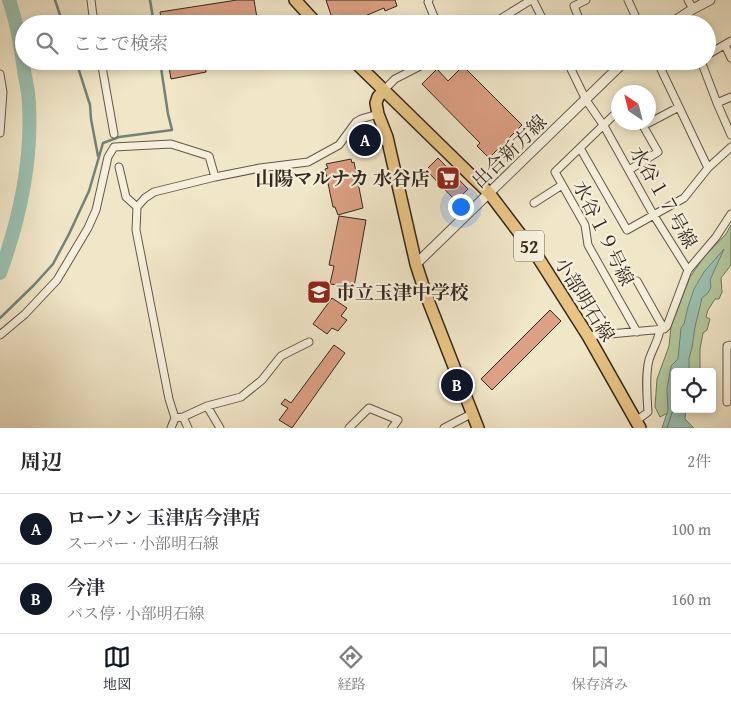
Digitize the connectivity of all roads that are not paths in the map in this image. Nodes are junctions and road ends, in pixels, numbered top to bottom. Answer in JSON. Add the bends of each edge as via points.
{"nodes":[{"id":1,"x":91,"y":0,"type":"edge"},
{"id":2,"x":295,"y":0,"type":"edge"},
{"id":3,"x":429,"y":0,"type":"edge"},
{"id":4,"x":532,"y":0,"type":"edge"},
{"id":5,"x":586,"y":0,"type":"edge"},
{"id":6,"x":628,"y":0,"type":"edge"},
{"id":7,"x":688,"y":0,"type":"edge"},
{"id":8,"x":710,"y":0,"type":"edge"},
{"id":9,"x":693,"y":9,"type":"junction"},
{"id":10,"x":93,"y":15,"type":"edge"},
{"id":11,"x":309,"y":15,"type":"edge"},
{"id":12,"x":433,"y":15,"type":"edge"},
{"id":13,"x":507,"y":15,"type":"edge"},
{"id":14,"x":541,"y":15,"type":"edge"},
{"id":15,"x":577,"y":15,"type":"edge"},
{"id":16,"x":635,"y":15,"type":"edge"},
{"id":17,"x":684,"y":15,"type":"edge"},
{"id":18,"x":728,"y":43,"type":"edge"},
{"id":19,"x":716,"y":50,"type":"edge"},
{"id":20,"x":731,"y":58,"type":"edge"},
{"id":21,"x":102,"y":70,"type":"edge"},
{"id":22,"x":363,"y":70,"type":"edge"},
{"id":23,"x":412,"y":70,"type":"edge"},
{"id":24,"x":571,"y":70,"type":"edge"},
{"id":25,"x":616,"y":70,"type":"edge"},
{"id":26,"x":661,"y":70,"type":"edge"},
{"id":27,"x":704,"y":70,"type":"edge"},
{"id":28,"x":0,"y":74,"type":"edge"},
{"id":29,"x":383,"y":90,"type":"junction"},
{"id":30,"x":731,"y":96,"type":"edge"},
{"id":31,"x":586,"y":100,"type":"junction"},
{"id":32,"x":717,"y":103,"type":"junction"},
{"id":33,"x":679,"y":107,"type":"junction"},
{"id":34,"x":378,"y":114,"type":"junction"},
{"id":35,"x":656,"y":118,"type":"edge"},
{"id":36,"x":611,"y":119,"type":"edge"},
{"id":37,"x":604,"y":126,"type":"junction"},
{"id":38,"x":645,"y":130,"type":"edge"},
{"id":39,"x":0,"y":133,"type":"edge"},
{"id":40,"x":114,"y":134,"type":"dead end"},
{"id":41,"x":731,"y":135,"type":"edge"},
{"id":42,"x":731,"y":147,"type":"edge"},
{"id":43,"x":580,"y":148,"type":"junction"},
{"id":44,"x":119,"y":167,"type":"dead end"},
{"id":45,"x":708,"y":168,"type":"junction"},
{"id":46,"x":629,"y":170,"type":"junction"},
{"id":47,"x":215,"y":177,"type":"junction"},
{"id":48,"x":562,"y":184,"type":"junction"},
{"id":49,"x":489,"y":193,"type":"junction"},
{"id":50,"x":534,"y":202,"type":"dead end"},
{"id":51,"x":137,"y":207,"type":"junction"},
{"id":52,"x":654,"y":214,"type":"junction"},
{"id":53,"x":731,"y":214,"type":"edge"},
{"id":54,"x":416,"y":264,"type":"junction"},
{"id":55,"x":688,"y":270,"type":"junction"},
{"id":56,"x":637,"y":281,"type":"dead end"},
{"id":57,"x":662,"y":330,"type":"junction"},
{"id":58,"x":637,"y":332,"type":"junction"},
{"id":59,"x":0,"y":335,"type":"edge"},
{"id":60,"x":588,"y":336,"type":"junction"},
{"id":61,"x":309,"y":342,"type":"dead end"},
{"id":62,"x":731,"y":345,"type":"edge"},
{"id":63,"x":727,"y":402,"type":"dead end"},
{"id":64,"x":207,"y":406,"type":"junction"},
{"id":65,"x":473,"y":413,"type":"junction"},
{"id":66,"x":183,"y":417,"type":"junction"},
{"id":67,"x":175,"y":418,"type":"junction"},
{"id":68,"x":638,"y":425,"type":"edge"},
{"id":69,"x":171,"y":428,"type":"edge"},
{"id":70,"x":188,"y":428,"type":"edge"},
{"id":71,"x":220,"y":428,"type":"edge"},
{"id":72,"x":349,"y":428,"type":"edge"},
{"id":73,"x":392,"y":428,"type":"edge"},
{"id":74,"x":444,"y":428,"type":"edge"},
{"id":75,"x":478,"y":428,"type":"edge"}],
"edges":[{"from":1,"to":10,"type":"street"},
{"from":2,"to":11,"type":"main road"},
{"from":3,"to":12,"type":"street"},
{"from":4,"to":13,"type":"street"},
{"from":4,"to":14,"type":"street"},
{"from":5,"to":15,"type":"street","via":[[574,6]]},
{"from":6,"to":16,"type":"street"},
{"from":7,"to":9,"type":"street"},
{"from":8,"to":9,"type":"street"},
{"from":9,"to":17,"type":"street"},
{"from":18,"to":19,"type":"street"},
{"from":18,"to":20,"type":"street"},
{"from":21,"to":40,"type":"street"},
{"from":22,"to":29,"type":"main road","name":"小部明石線","number":"52"},
{"from":23,"to":29,"type":"street"},
{"from":24,"to":31,"type":"street","name":"水谷１７号線"},
{"from":25,"to":31,"type":"street","name":"出合新方線"},
{"from":26,"to":33,"type":"street"},
{"from":27,"to":32,"type":"street"},
{"from":28,"to":39,"type":"street"},
{"from":29,"to":34,"type":"main road","via":[[376,103]]},
{"from":29,"to":49,"type":"main road","name":"小部明石線","number":"52"},
{"from":30,"to":32,"type":"street"},
{"from":31,"to":37,"type":"street","name":"水谷１７号線"},
{"from":31,"to":49,"type":"street","name":"出合新方線"},
{"from":32,"to":41,"type":"street"},
{"from":33,"to":35,"type":"street"},
{"from":33,"to":45,"type":"street"},
{"from":34,"to":47,"type":"street","via":[[356,122],[339,145],[308,162]]},
{"from":34,"to":54,"type":"main road","via":[[387,137]]},
{"from":36,"to":37,"type":"street","name":"水谷１９号線"},
{"from":37,"to":43,"type":"street","name":"水谷１９号線"},
{"from":37,"to":46,"type":"street","name":"水谷１７号線"},
{"from":38,"to":46,"type":"street","via":[[658,152]]},
{"from":42,"to":45,"type":"street"},
{"from":43,"to":48,"type":"street","name":"水谷１９号線","via":[[555,172]]},
{"from":43,"to":52,"type":"street","via":[[627,230]]},
{"from":44,"to":51,"type":"street","via":[[126,197]]},
{"from":45,"to":52,"type":"street","via":[[684,198]]},
{"from":46,"to":52,"type":"street","name":"水谷１７号線"},
{"from":47,"to":51,"type":"street","via":[[154,192]]},
{"from":47,"to":59,"type":"street","via":[[208,156],[171,144],[114,147],[108,157],[96,210],[57,280]]},
{"from":48,"to":50,"type":"street"},
{"from":48,"to":58,"type":"street","name":"水谷１９号線","via":[[585,225],[588,245]]},
{"from":49,"to":54,"type":"street","name":"出合新方線"},
{"from":49,"to":60,"type":"main road","name":"小部明石線","number":"52","via":[[540,259]]},
{"from":51,"to":67,"type":"street","via":[[136,230]]},
{"from":52,"to":55,"type":"street","name":"水谷１７号線"},
{"from":53,"to":55,"type":"street"},
{"from":54,"to":65,"type":"main road"},
{"from":55,"to":57,"type":"street","via":[[667,326]]},
{"from":56,"to":57,"type":"street"},
{"from":57,"to":58,"type":"street"},
{"from":57,"to":68,"type":"street","via":[[649,359],[648,412]]},
{"from":58,"to":60,"type":"street"},
{"from":60,"to":68,"type":"main road","name":"小部明石線","number":"52"},
{"from":61,"to":64,"type":"street","via":[[281,356],[262,380],[241,397]]},
{"from":62,"to":63,"type":"street","via":[[727,346]]},
{"from":64,"to":66,"type":"street"},
{"from":64,"to":71,"type":"street"},
{"from":65,"to":74,"type":"street"},
{"from":65,"to":75,"type":"main road"},
{"from":66,"to":67,"type":"street"},
{"from":66,"to":70,"type":"street"},
{"from":67,"to":69,"type":"street"},
{"from":72,"to":73,"type":"street","via":[[369,408],[398,420]]}]}
